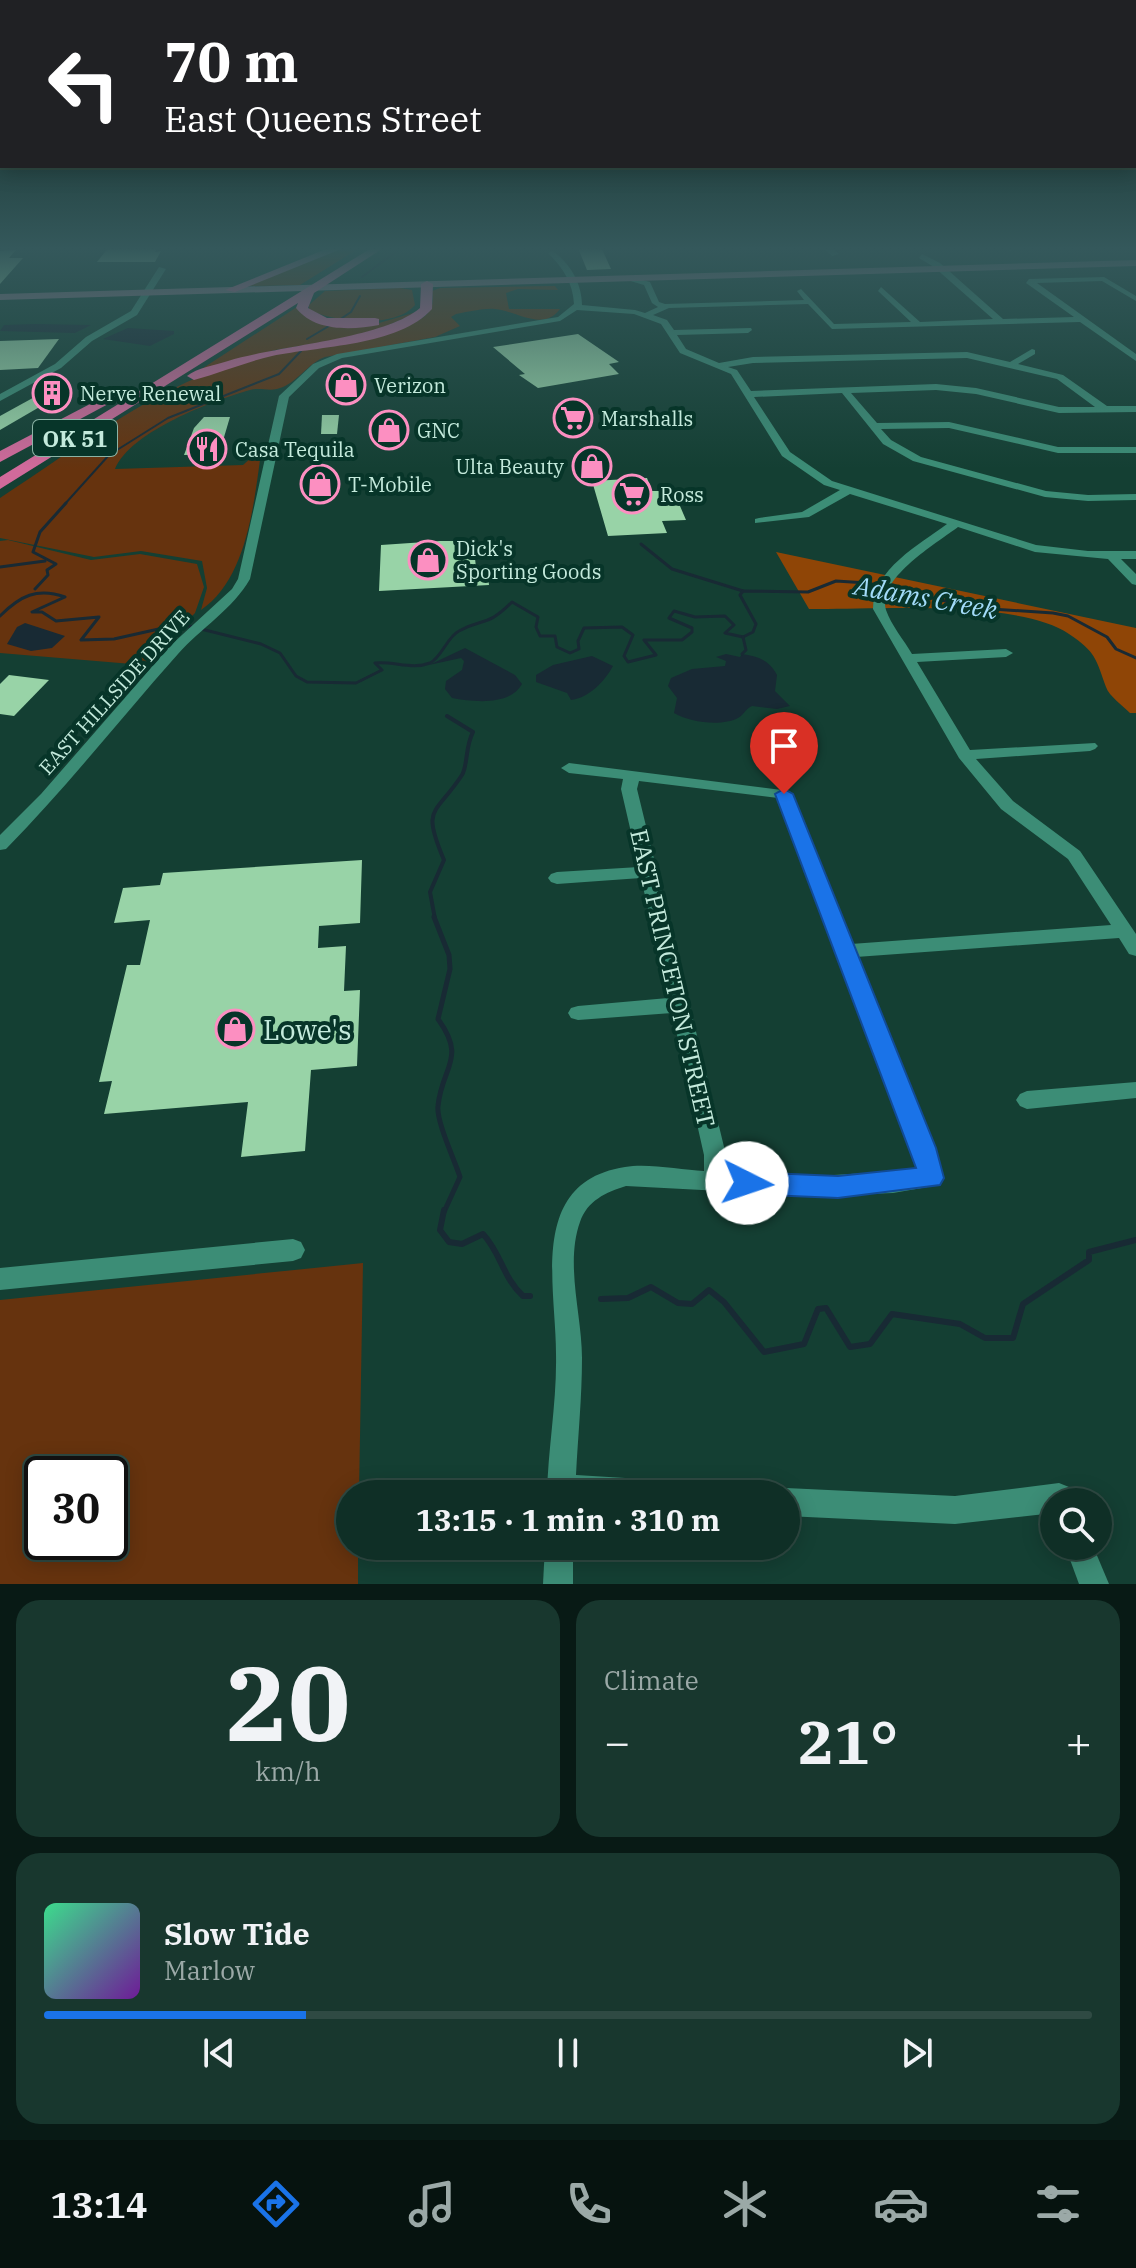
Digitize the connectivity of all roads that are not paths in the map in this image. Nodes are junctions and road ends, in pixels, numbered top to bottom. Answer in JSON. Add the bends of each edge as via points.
{"nodes":[{"id":1,"x":120,"y":321,"type":"edge"},
{"id":2,"x":250,"y":321,"type":"edge"},
{"id":3,"x":262,"y":321,"type":"edge"},
{"id":4,"x":327,"y":321,"type":"edge"},
{"id":5,"x":375,"y":321,"type":"edge"},
{"id":6,"x":408,"y":321,"type":"edge"},
{"id":7,"x":554,"y":321,"type":"edge"},
{"id":8,"x":661,"y":321,"type":"edge"},
{"id":9,"x":827,"y":321,"type":"edge"},
{"id":10,"x":915,"y":321,"type":"edge"},
{"id":11,"x":1030,"y":321,"type":"edge"},
{"id":12,"x":1085,"y":321,"type":"edge"},
{"id":13,"x":1001,"y":322,"type":"joint"},
{"id":14,"x":918,"y":324,"type":"junction"},
{"id":15,"x":748,"y":330,"type":"dead end"},
{"id":16,"x":672,"y":333,"type":"junction"},
{"id":17,"x":1032,"y":352,"type":"dead end"},
{"id":18,"x":1135,"y":357,"type":"edge"},
{"id":19,"x":1013,"y":364,"type":"junction"},
{"id":20,"x":721,"y":365,"type":"junction"},
{"id":21,"x":167,"y":372,"type":"junction"},
{"id":22,"x":844,"y":390,"type":"junction"},
{"id":23,"x":149,"y":391,"type":"junction"},
{"id":24,"x":748,"y":394,"type":"junction"},
{"id":25,"x":0,"y":398,"type":"edge"},
{"id":26,"x":1136,"y":409,"type":"edge"},
{"id":27,"x":1106,"y":410,"type":"junction"},
{"id":28,"x":872,"y":426,"type":"junction"},
{"id":29,"x":1136,"y":450,"type":"edge"},
{"id":30,"x":0,"y":457,"type":"edge"},
{"id":31,"x":0,"y":474,"type":"edge"},
{"id":32,"x":0,"y":484,"type":"edge"},
{"id":33,"x":847,"y":491,"type":"junction"},
{"id":34,"x":1136,"y":497,"type":"edge"},
{"id":35,"x":759,"y":521,"type":"dead end"},
{"id":36,"x":955,"y":524,"type":"junction"},
{"id":37,"x":1136,"y":555,"type":"edge"},
{"id":38,"x":1112,"y":556,"type":"junction"},
{"id":39,"x":1136,"y":581,"type":"edge"},
{"id":40,"x":1006,"y":653,"type":"dead end"},
{"id":41,"x":906,"y":658,"type":"junction"},
{"id":42,"x":1090,"y":746,"type":"dead end"},
{"id":43,"x":964,"y":755,"type":"junction"},
{"id":44,"x":569,"y":768,"type":"dead end"},
{"id":45,"x":632,"y":776,"type":"junction"},
{"id":46,"x":0,"y":845,"type":"edge"},
{"id":47,"x":647,"y":872,"type":"junction"},
{"id":48,"x":557,"y":878,"type":"dead end"},
{"id":49,"x":1124,"y":931,"type":"junction"},
{"id":50,"x":1136,"y":949,"type":"edge"},
{"id":51,"x":845,"y":951,"type":"junction"},
{"id":52,"x":678,"y":1005,"type":"junction"},
{"id":53,"x":578,"y":1013,"type":"dead end"},
{"id":54,"x":1136,"y":1090,"type":"edge"},
{"id":55,"x":1027,"y":1100,"type":"dead end"},
{"id":56,"x":716,"y":1181,"type":"junction"},
{"id":57,"x":293,"y":1250,"type":"dead end"},
{"id":58,"x":0,"y":1279,"type":"edge"},
{"id":59,"x":562,"y":1480,"type":"edge"},
{"id":60,"x":1040,"y":1501,"type":"edge"},
{"id":61,"x":800,"y":1503,"type":"edge"},
{"id":62,"x":559,"y":1560,"type":"edge"},
{"id":63,"x":1085,"y":1560,"type":"edge"},
{"id":64,"x":558,"y":1584,"type":"edge"},
{"id":65,"x":1094,"y":1584,"type":"edge"}],
"edges":[{"from":1,"to":25,"type":"street","via":[[92,336],[58,366]]},
{"from":2,"to":21,"type":"highway","number":"OK 51"},
{"from":3,"to":23,"type":"highway","number":"OK 51"},
{"from":4,"to":5,"type":"highway"},
{"from":6,"to":23,"type":"highway","via":[[397,328],[267,353]]},
{"from":7,"to":46,"type":"street","name":"EAST HILLSIDE DRIVE","via":[[340,356],[297,381],[284,396],[237,591],[187,636]]},
{"from":8,"to":16,"type":"street"},
{"from":9,"to":14,"type":"street","via":[[832,327]]},
{"from":10,"to":14,"type":"street"},
{"from":11,"to":13,"type":"street"},
{"from":12,"to":18,"type":"street"},
{"from":13,"to":14,"type":"street"},
{"from":15,"to":16,"type":"street"},
{"from":16,"to":20,"type":"street","via":[[683,351]]},
{"from":17,"to":19,"type":"street"},
{"from":19,"to":20,"type":"street","via":[[934,353]]},
{"from":19,"to":27,"type":"street","via":[[1068,380]]},
{"from":20,"to":24,"type":"street","via":[[734,372]]},
{"from":21,"to":30,"type":"highway"},
{"from":21,"to":31,"type":"highway","number":"OK 51"},
{"from":22,"to":24,"type":"street"},
{"from":22,"to":27,"type":"street","via":[[947,388],[1059,410]]},
{"from":22,"to":28,"type":"street"},
{"from":23,"to":32,"type":"highway","number":"OK 51"},
{"from":24,"to":33,"type":"street","via":[[793,461]]},
{"from":26,"to":27,"type":"street"},
{"from":28,"to":29,"type":"street","via":[[949,425],[1058,450]]},
{"from":28,"to":34,"type":"street","via":[[904,453],[1045,494]]},
{"from":33,"to":35,"type":"street","via":[[811,514]]},
{"from":33,"to":36,"type":"street"},
{"from":36,"to":38,"type":"street","via":[[1045,550]]},
{"from":36,"to":41,"type":"street","via":[[880,588],[879,609]]},
{"from":37,"to":38,"type":"street"},
{"from":38,"to":39,"type":"street"},
{"from":40,"to":41,"type":"street"},
{"from":41,"to":43,"type":"street"},
{"from":42,"to":43,"type":"street"},
{"from":43,"to":49,"type":"street","via":[[1007,805],[1074,855]]},
{"from":44,"to":45,"type":"street"},
{"from":45,"to":47,"type":"street","name":"EAST PRINCETON STREET","via":[[629,789]]},
{"from":45,"to":51,"type":"street","via":[[784,794]]},
{"from":47,"to":48,"type":"street"},
{"from":47,"to":52,"type":"street","name":"EAST PRINCETON STREET"},
{"from":49,"to":50,"type":"street"},
{"from":49,"to":51,"type":"street"},
{"from":51,"to":56,"type":"street","via":[[931,1178],[838,1187]]},
{"from":52,"to":53,"type":"street"},
{"from":52,"to":56,"type":"street","name":"EAST PRINCETON STREET","via":[[715,1155]]},
{"from":54,"to":55,"type":"street"},
{"from":56,"to":59,"type":"street","via":[[626,1176],[596,1184],[572,1213],[561,1275],[569,1354]]},
{"from":57,"to":58,"type":"street"},
{"from":60,"to":61,"type":"street","via":[[955,1510]]},
{"from":62,"to":64,"type":"street"},
{"from":63,"to":65,"type":"street"}]}
